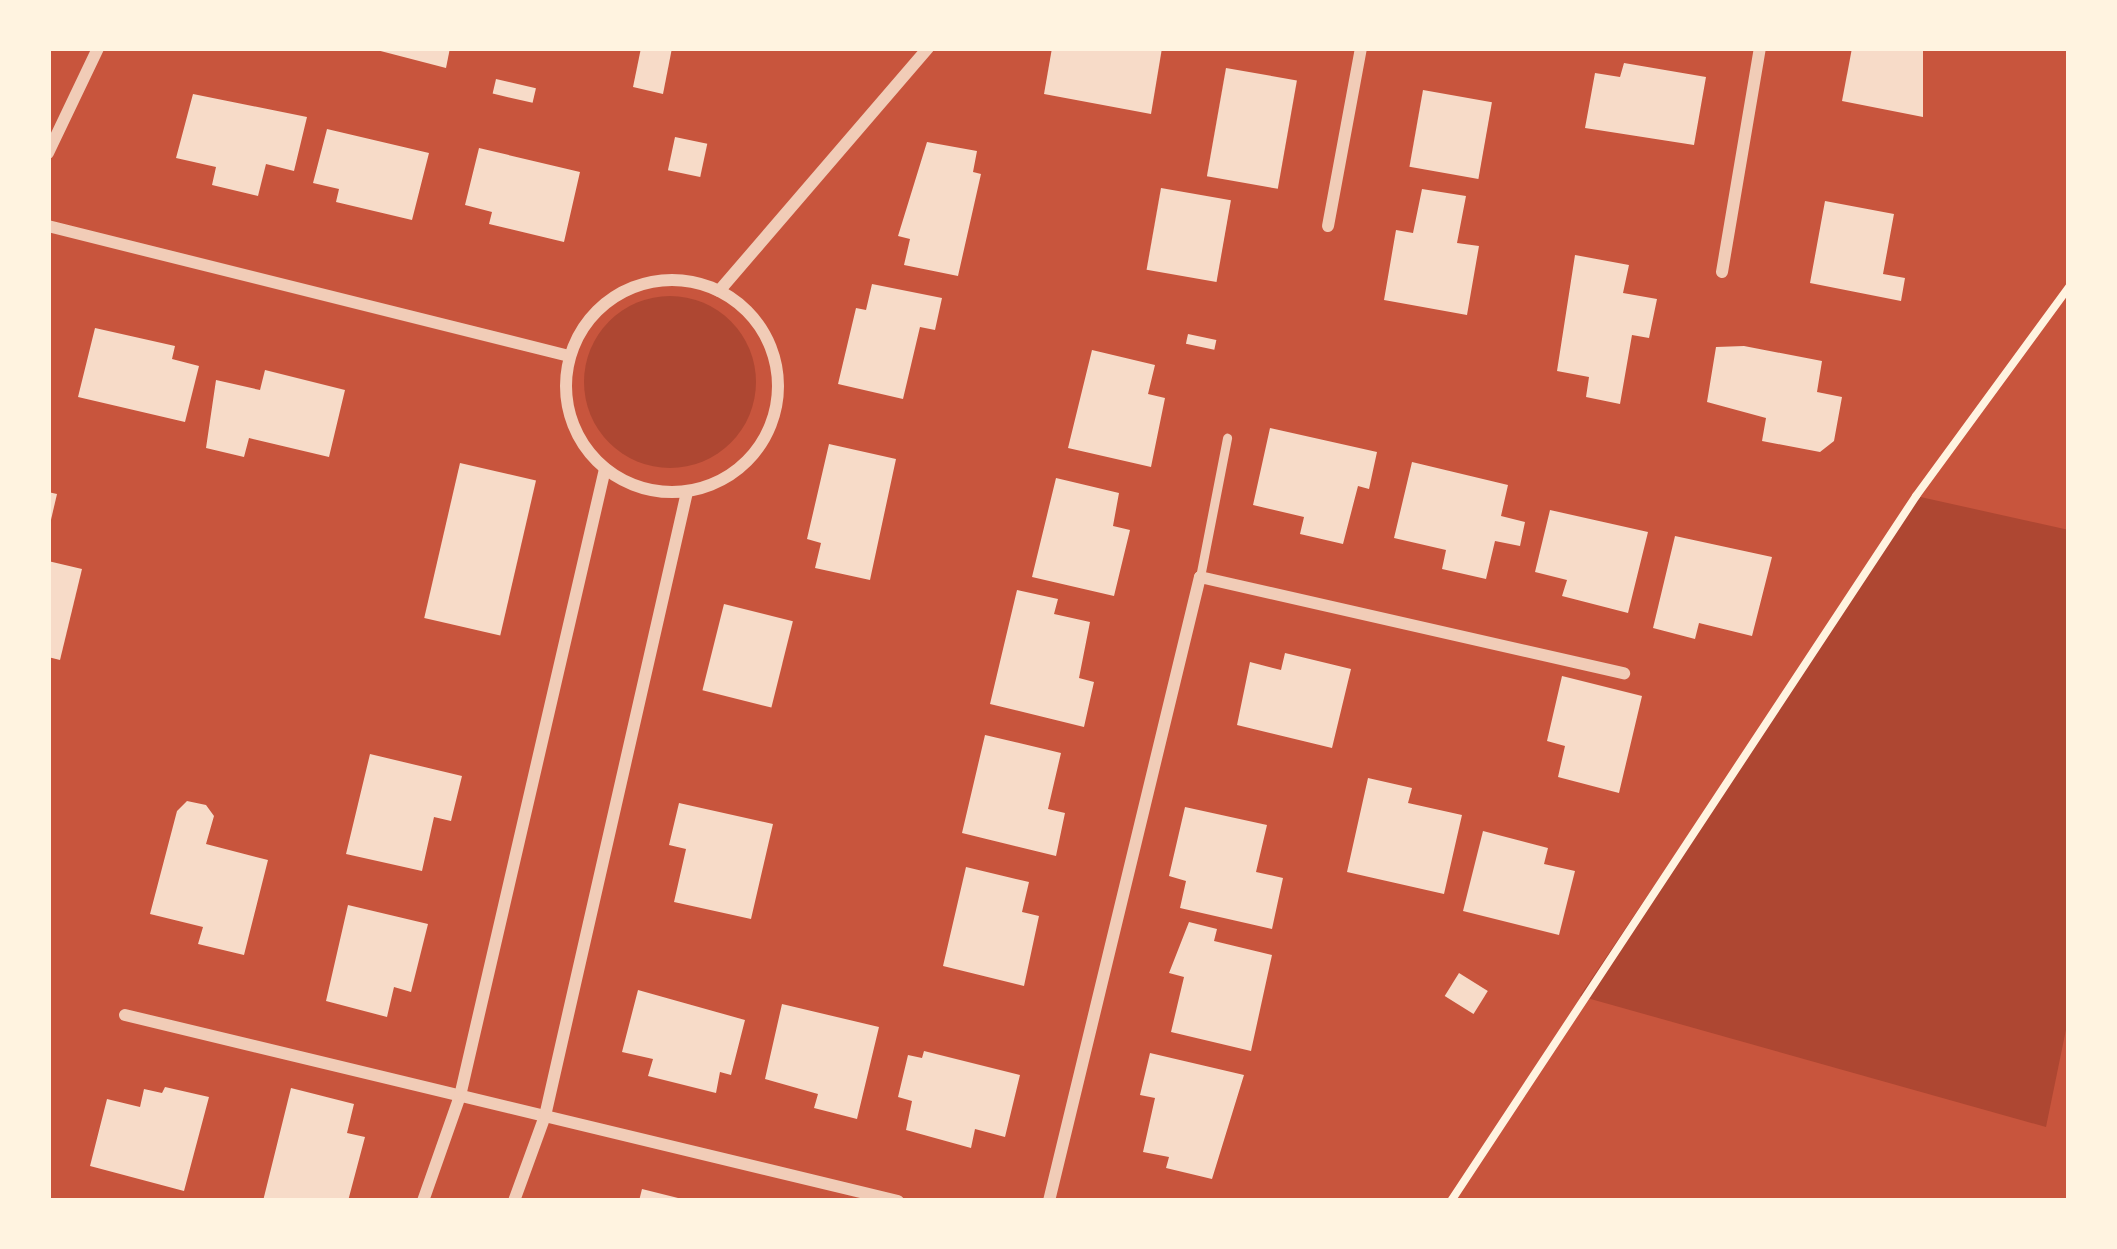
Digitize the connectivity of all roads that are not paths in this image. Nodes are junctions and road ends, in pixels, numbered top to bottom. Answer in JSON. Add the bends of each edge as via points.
{"nodes":[{"id":1,"x":98,"y":48,"type":"edge"},
{"id":2,"x":928,"y":48,"type":"edge"},
{"id":3,"x":1361,"y":48,"type":"edge"},
{"id":4,"x":1760,"y":48,"type":"edge"},
{"id":5,"x":48,"y":153,"type":"edge"},
{"id":6,"x":48,"y":226,"type":"edge"},
{"id":7,"x":1328,"y":226,"type":"dead end"},
{"id":8,"x":1722,"y":272,"type":"dead end"},
{"id":9,"x":719,"y":291,"type":"junction"},
{"id":10,"x":569,"y":356,"type":"junction"},
{"id":11,"x":1227,"y":438,"type":"dead end"},
{"id":12,"x":605,"y":470,"type":"junction"},
{"id":13,"x":687,"y":492,"type":"junction"},
{"id":14,"x":1200,"y":577,"type":"junction"},
{"id":15,"x":1624,"y":673,"type":"dead end"},
{"id":16,"x":125,"y":1015,"type":"dead end"},
{"id":17,"x":460,"y":1096,"type":"junction"},
{"id":18,"x":545,"y":1116,"type":"junction"},
{"id":19,"x":423,"y":1201,"type":"edge"},
{"id":20,"x":514,"y":1201,"type":"edge"},
{"id":21,"x":898,"y":1201,"type":"edge"},
{"id":22,"x":1048,"y":1201,"type":"edge"}],
"edges":[{"from":1,"to":5,"type":"street"},
{"from":2,"to":9,"type":"street"},
{"from":3,"to":7,"type":"street"},
{"from":4,"to":8,"type":"street"},
{"from":6,"to":10,"type":"street"},
{"from":9,"to":10,"type":"street","via":[[683,280],[631,287],[599,308]]},
{"from":9,"to":13,"type":"street","via":[[754,318],[772,350],[776,411],[737,470]]},
{"from":10,"to":12,"type":"street","via":[[566,404],[578,439]]},
{"from":11,"to":14,"type":"lane"},
{"from":12,"to":13,"type":"street","via":[[642,489]]},
{"from":12,"to":17,"type":"street"},
{"from":13,"to":18,"type":"street"},
{"from":14,"to":15,"type":"street"},
{"from":14,"to":22,"type":"street"},
{"from":16,"to":17,"type":"street"},
{"from":17,"to":18,"type":"street"},
{"from":17,"to":19,"type":"street"},
{"from":18,"to":20,"type":"street"},
{"from":18,"to":21,"type":"street"}]}
